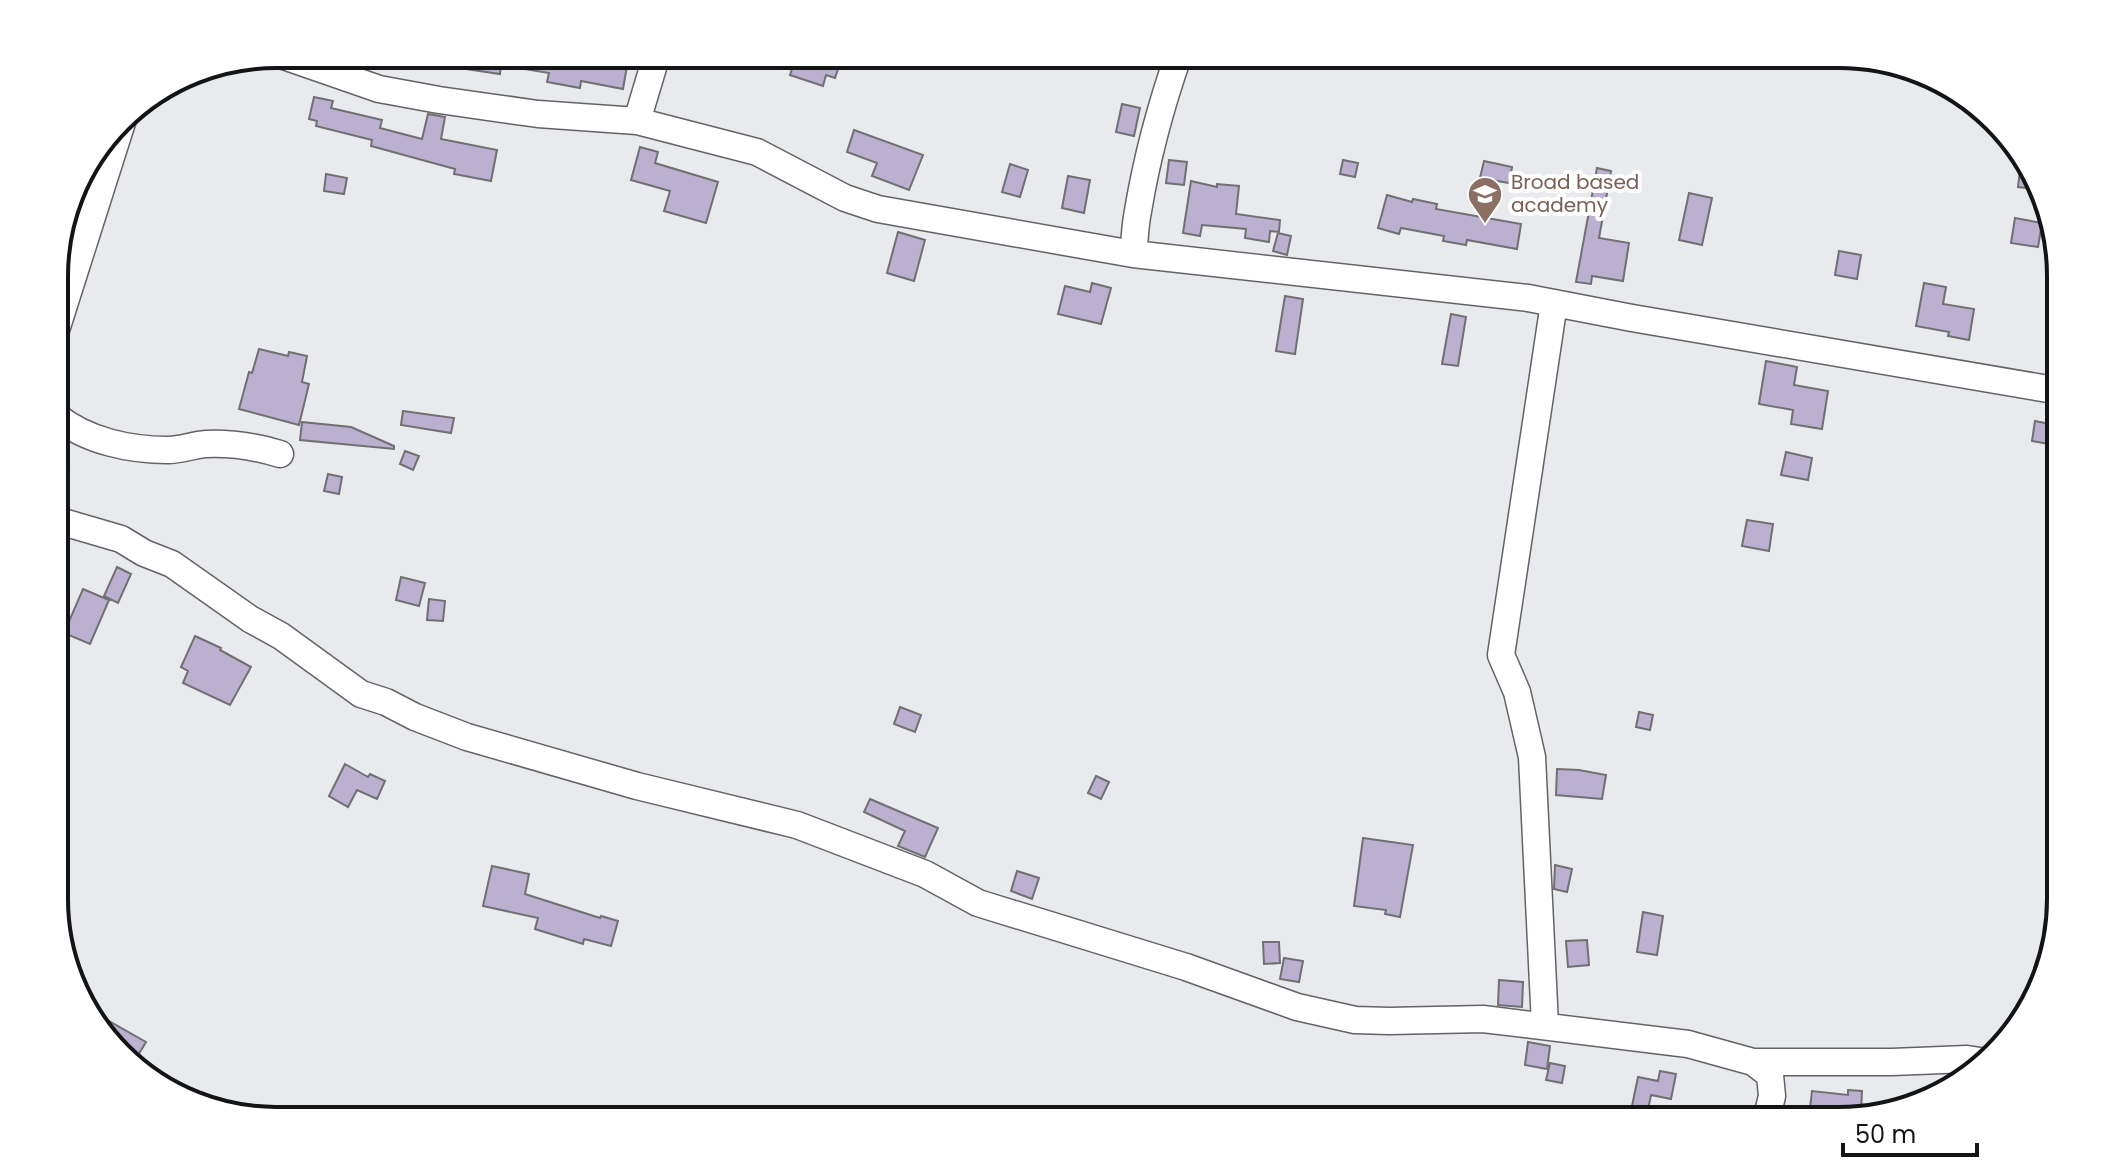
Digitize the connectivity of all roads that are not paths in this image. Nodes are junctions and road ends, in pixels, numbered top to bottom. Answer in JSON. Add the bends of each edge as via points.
{"nodes":[{"id":1,"x":318,"y":68,"type":"edge"},
{"id":2,"x":653,"y":68,"type":"edge"},
{"id":3,"x":1174,"y":68,"type":"edge"},
{"id":4,"x":637,"y":121,"type":"junction"},
{"id":5,"x":115,"y":145,"type":"edge"},
{"id":6,"x":1133,"y":254,"type":"junction"},
{"id":7,"x":68,"y":292,"type":"edge"},
{"id":8,"x":1554,"y":303,"type":"junction"},
{"id":9,"x":2047,"y":389,"type":"edge"},
{"id":10,"x":68,"y":425,"type":"edge"},
{"id":11,"x":280,"y":454,"type":"dead end"},
{"id":12,"x":68,"y":524,"type":"edge"},
{"id":13,"x":1545,"y":1025,"type":"junction"},
{"id":14,"x":1970,"y":1060,"type":"edge"},
{"id":15,"x":1753,"y":1062,"type":"junction"},
{"id":16,"x":1769,"y":1107,"type":"edge"}],
"edges":[{"from":1,"to":4,"type":"street","via":[[379,89],[439,100]]},
{"from":2,"to":4,"type":"street"},
{"from":3,"to":6,"type":"street","via":[[1149,155]]},
{"from":4,"to":6,"type":"street","via":[[757,152],[864,206]]},
{"from":5,"to":7,"type":"street"},
{"from":6,"to":8,"type":"street"},
{"from":8,"to":9,"type":"street"},
{"from":8,"to":13,"type":"street","via":[[1501,655],[1517,692],[1532,757]]},
{"from":10,"to":11,"type":"street","via":[[128,446],[170,450],[205,444]]},
{"from":12,"to":13,"type":"street","via":[[121,539],[172,564],[361,694],[467,737],[797,825],[925,874],[978,903],[1297,1007],[1355,1020],[1483,1019]]},
{"from":13,"to":15,"type":"street","via":[[1688,1044]]},
{"from":14,"to":15,"type":"street"},
{"from":15,"to":16,"type":"street","via":[[1770,1075]]}]}
